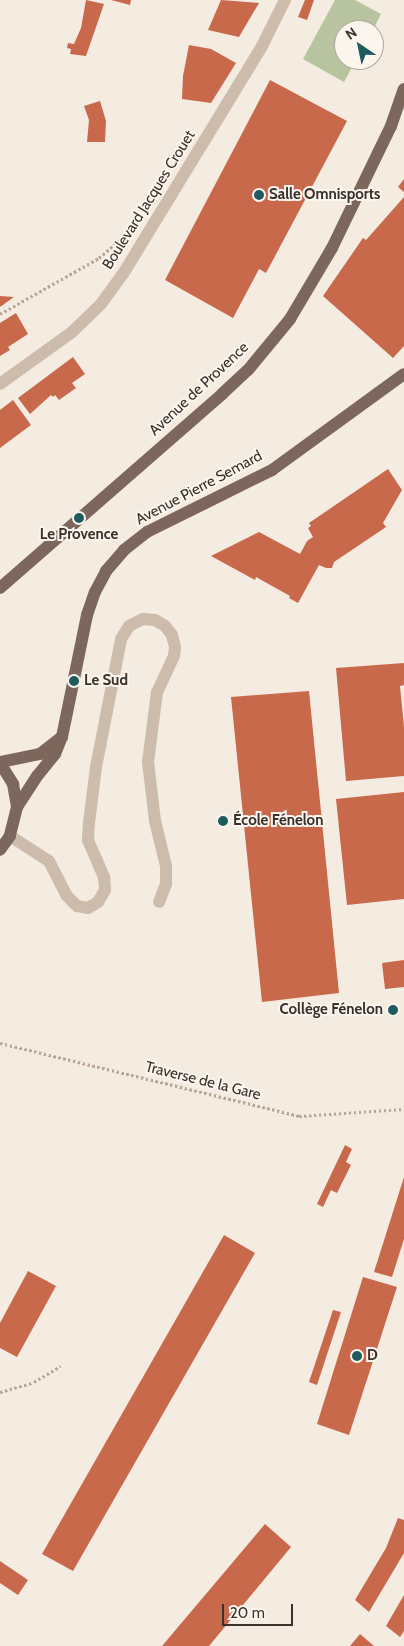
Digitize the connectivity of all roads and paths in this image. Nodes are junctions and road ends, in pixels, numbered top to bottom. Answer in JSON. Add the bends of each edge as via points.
{"nodes":[{"id":1,"x":285,"y":0,"type":"edge"},
{"id":2,"x":404,"y":89,"type":"edge"},
{"id":3,"x":154,"y":225,"type":"junction"},
{"id":4,"x":0,"y":314,"type":"edge"},
{"id":5,"x":404,"y":374,"type":"edge"},
{"id":6,"x":0,"y":384,"type":"edge"},
{"id":7,"x":0,"y":588,"type":"edge"},
{"id":8,"x":62,"y":737,"type":"junction"},
{"id":9,"x":0,"y":762,"type":"edge"},
{"id":10,"x":17,"y":807,"type":"junction"},
{"id":11,"x":10,"y":836,"type":"junction"},
{"id":12,"x":0,"y":850,"type":"edge"},
{"id":13,"x":159,"y":902,"type":"dead end"},
{"id":14,"x":0,"y":1043,"type":"edge"},
{"id":15,"x":404,"y":1109,"type":"edge"},
{"id":16,"x":61,"y":1366,"type":"dead end"},
{"id":17,"x":0,"y":1392,"type":"edge"}],
"edges":[{"from":1,"to":3,"type":"street","name":"Boulevard Jacques Crouet","via":[[262,46]]},
{"from":2,"to":7,"type":"main road","name":"Avenue de Provence","via":[[391,126],[336,240],[290,319],[248,370]]},
{"from":3,"to":4,"type":"path","via":[[126,234],[100,258]]},
{"from":3,"to":6,"type":"street","name":"Boulevard Jacques Crouet","via":[[101,304],[71,333]]},
{"from":5,"to":8,"type":"main road","name":"Avenue Pierre Semard","via":[[272,470],[147,532],[124,550],[106,572],[87,614]]},
{"from":8,"to":9,"type":"main road","via":[[40,754]]},
{"from":8,"to":10,"type":"main road","name":"Avenue Pierre Semard","via":[[55,754]]},
{"from":9,"to":10,"type":"main road","via":[[12,784]]},
{"from":10,"to":11,"type":"main road"},
{"from":11,"to":12,"type":"main road"},
{"from":11,"to":13,"type":"street","via":[[49,861],[67,896],[77,906],[88,908],[98,902],[105,890],[104,877],[88,840],[89,823],[96,766],[121,639],[129,626],[143,619],[155,620],[172,635],[174,647],[174,656],[157,692],[148,762],[155,821],[166,866],[166,884]]},
{"from":14,"to":15,"type":"path","name":"Traverse de la Gare","via":[[300,1116]]},
{"from":16,"to":17,"type":"path","via":[[34,1382]]}]}
